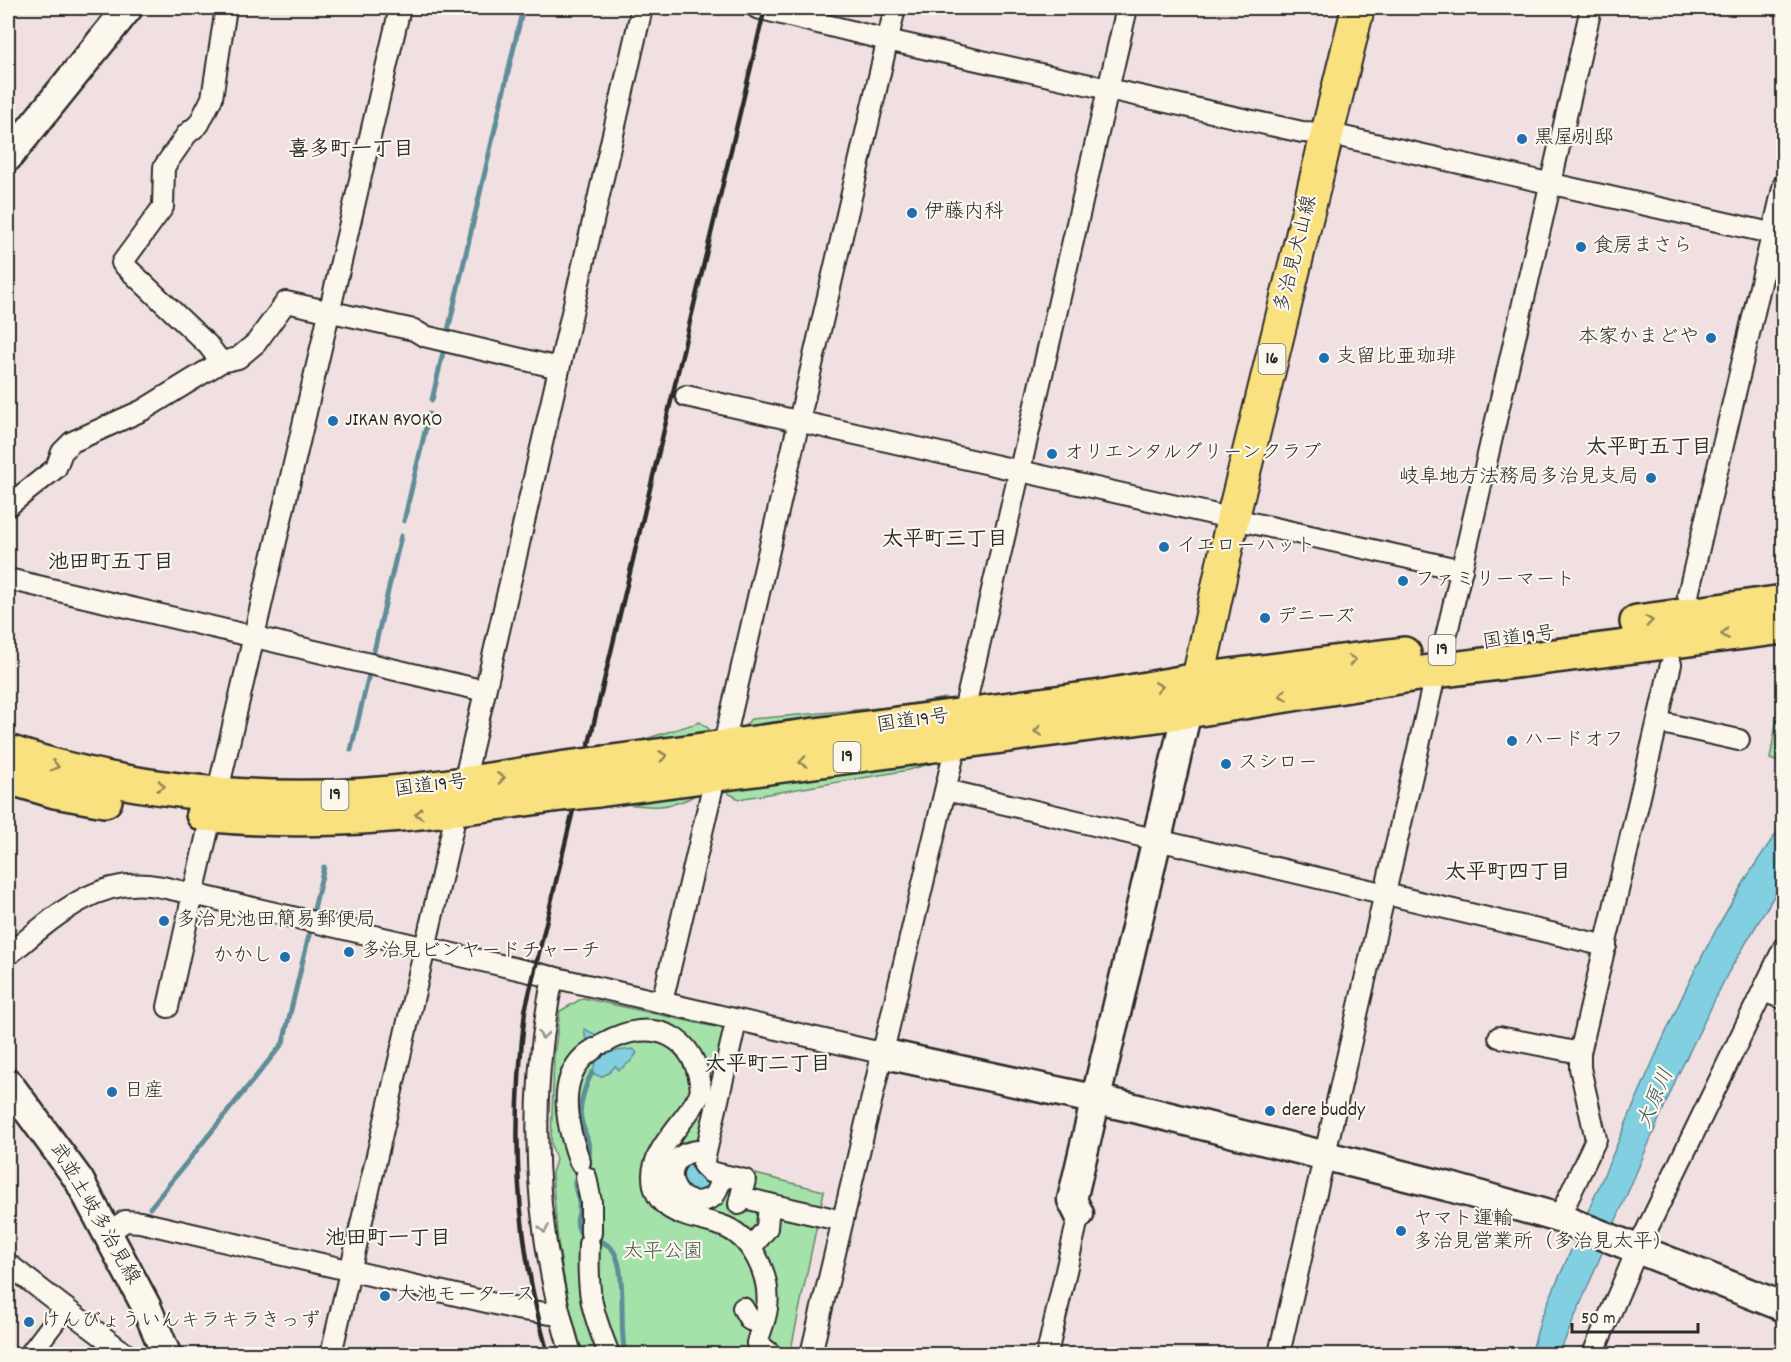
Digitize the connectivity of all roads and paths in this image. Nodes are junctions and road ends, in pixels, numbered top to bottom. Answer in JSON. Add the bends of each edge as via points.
{"nodes":[{"id":1,"x":128,"y":8,"type":"edge"},
{"id":2,"x":226,"y":8,"type":"edge"},
{"id":3,"x":400,"y":8,"type":"edge"},
{"id":4,"x":642,"y":8,"type":"edge"},
{"id":5,"x":757,"y":8,"type":"edge"},
{"id":6,"x":895,"y":8,"type":"edge"},
{"id":7,"x":1127,"y":8,"type":"edge"},
{"id":8,"x":1358,"y":8,"type":"edge"},
{"id":9,"x":1591,"y":8,"type":"edge"},
{"id":10,"x":887,"y":40,"type":"junction"},
{"id":11,"x":1109,"y":88,"type":"junction"},
{"id":12,"x":1326,"y":133,"type":"junction"},
{"id":13,"x":8,"y":157,"type":"edge"},
{"id":14,"x":1552,"y":184,"type":"junction"},
{"id":15,"x":1784,"y":184,"type":"edge"},
{"id":16,"x":1778,"y":235,"type":"edge"},
{"id":17,"x":329,"y":312,"type":"junction"},
{"id":18,"x":221,"y":362,"type":"junction"},
{"id":19,"x":559,"y":368,"type":"junction"},
{"id":20,"x":686,"y":396,"type":"dead end"},
{"id":21,"x":799,"y":422,"type":"junction"},
{"id":22,"x":1021,"y":472,"type":"junction"},
{"id":23,"x":8,"y":506,"type":"edge"},
{"id":24,"x":1233,"y":517,"type":"junction"},
{"id":25,"x":1462,"y":570,"type":"junction"},
{"id":26,"x":8,"y":579,"type":"edge"},
{"id":27,"x":1688,"y":595,"type":"dead end"},
{"id":28,"x":1784,"y":602,"type":"edge"},
{"id":29,"x":1784,"y":627,"type":"edge"},
{"id":30,"x":254,"y":636,"type":"junction"},
{"id":31,"x":1439,"y":660,"type":"junction"},
{"id":32,"x":1671,"y":664,"type":"dead end"},
{"id":33,"x":1198,"y":680,"type":"junction"},
{"id":34,"x":485,"y":691,"type":"junction"},
{"id":35,"x":966,"y":702,"type":"dead end"},
{"id":36,"x":1187,"y":711,"type":"junction"},
{"id":37,"x":1658,"y":722,"type":"junction"},
{"id":38,"x":726,"y":735,"type":"dead end"},
{"id":39,"x":1739,"y":740,"type":"dead end"},
{"id":40,"x":8,"y":752,"type":"edge"},
{"id":41,"x":954,"y":753,"type":"dead end"},
{"id":42,"x":467,"y":770,"type":"dead end"},
{"id":43,"x":601,"y":776,"type":"junction"},
{"id":44,"x":8,"y":777,"type":"edge"},
{"id":45,"x":563,"y":781,"type":"junction"},
{"id":46,"x":220,"y":782,"type":"dead end"},
{"id":47,"x":713,"y":786,"type":"dead end"},
{"id":48,"x":946,"y":790,"type":"junction"},
{"id":49,"x":453,"y":827,"type":"dead end"},
{"id":50,"x":208,"y":830,"type":"dead end"},
{"id":51,"x":1158,"y":839,"type":"junction"},
{"id":52,"x":1387,"y":892,"type":"junction"},
{"id":53,"x":193,"y":894,"type":"junction"},
{"id":54,"x":1606,"y":946,"type":"junction"},
{"id":55,"x":425,"y":947,"type":"junction"},
{"id":56,"x":8,"y":955,"type":"edge"},
{"id":57,"x":1780,"y":960,"type":"edge"},
{"id":58,"x":553,"y":977,"type":"junction"},
{"id":59,"x":1762,"y":991,"type":"junction"},
{"id":60,"x":1784,"y":999,"type":"edge"},
{"id":61,"x":662,"y":1002,"type":"junction"},
{"id":62,"x":168,"y":1007,"type":"dead end"},
{"id":63,"x":734,"y":1031,"type":"dead end"},
{"id":64,"x":1499,"y":1036,"type":"dead end"},
{"id":65,"x":881,"y":1053,"type":"junction"},
{"id":66,"x":1580,"y":1053,"type":"junction"},
{"id":67,"x":8,"y":1083,"type":"edge"},
{"id":68,"x":710,"y":1094,"type":"junction"},
{"id":69,"x":1096,"y":1099,"type":"junction"},
{"id":70,"x":700,"y":1151,"type":"dead end"},
{"id":71,"x":1325,"y":1155,"type":"junction"},
{"id":72,"x":722,"y":1179,"type":"dead end"},
{"id":73,"x":769,"y":1204,"type":"junction"},
{"id":74,"x":1079,"y":1214,"type":"joint"},
{"id":75,"x":830,"y":1218,"type":"dead end"},
{"id":76,"x":1563,"y":1219,"type":"junction"},
{"id":77,"x":108,"y":1233,"type":"junction"},
{"id":78,"x":1634,"y":1247,"type":"junction"},
{"id":79,"x":751,"y":1248,"type":"junction"},
{"id":80,"x":8,"y":1264,"type":"edge"},
{"id":81,"x":350,"y":1270,"type":"junction"},
{"id":82,"x":1784,"y":1307,"type":"edge"},
{"id":83,"x":65,"y":1308,"type":"junction"},
{"id":84,"x":743,"y":1308,"type":"dead end"},
{"id":85,"x":592,"y":1311,"type":"junction"},
{"id":86,"x":564,"y":1316,"type":"junction"},
{"id":87,"x":762,"y":1324,"type":"junction"},
{"id":88,"x":30,"y":1354,"type":"edge"},
{"id":89,"x":126,"y":1354,"type":"edge"},
{"id":90,"x":166,"y":1354,"type":"edge"},
{"id":91,"x":331,"y":1354,"type":"edge"},
{"id":92,"x":571,"y":1354,"type":"edge"},
{"id":93,"x":609,"y":1354,"type":"edge"},
{"id":94,"x":763,"y":1354,"type":"edge"},
{"id":95,"x":811,"y":1354,"type":"edge"},
{"id":96,"x":1047,"y":1354,"type":"edge"},
{"id":97,"x":1279,"y":1354,"type":"edge"},
{"id":98,"x":1593,"y":1354,"type":"edge"}],
"edges":[{"from":1,"to":13,"type":"street"},
{"from":2,"to":18,"type":"street","via":[[212,98],[199,124],[164,167],[163,207],[122,263]]},
{"from":3,"to":17,"type":"street"},
{"from":4,"to":19,"type":"street"},
{"from":5,"to":10,"type":"street"},
{"from":6,"to":10,"type":"street"},
{"from":7,"to":11,"type":"street"},
{"from":8,"to":12,"type":"main road","name":"多治見犬山線","number":"16"},
{"from":9,"to":14,"type":"street"},
{"from":10,"to":11,"type":"street"},
{"from":10,"to":21,"type":"street"},
{"from":11,"to":12,"type":"street","via":[[1302,132]]},
{"from":11,"to":22,"type":"street"},
{"from":12,"to":14,"type":"street"},
{"from":12,"to":24,"type":"main road","name":"多治見犬山線","number":"16"},
{"from":14,"to":16,"type":"street"},
{"from":14,"to":25,"type":"street"},
{"from":15,"to":16,"type":"street"},
{"from":16,"to":27,"type":"street"},
{"from":17,"to":18,"type":"street","via":[[285,302],[256,343],[238,358]]},
{"from":17,"to":19,"type":"street"},
{"from":17,"to":30,"type":"street"},
{"from":18,"to":23,"type":"street","via":[[143,410],[72,442],[62,452],[56,468]]},
{"from":19,"to":34,"type":"street"},
{"from":20,"to":21,"type":"street"},
{"from":21,"to":22,"type":"street"},
{"from":21,"to":38,"type":"street"},
{"from":22,"to":24,"type":"street"},
{"from":22,"to":35,"type":"street"},
{"from":24,"to":25,"type":"street"},
{"from":24,"to":33,"type":"main road","name":"多治見犬山線","number":"16"},
{"from":25,"to":31,"type":"street"},
{"from":26,"to":30,"type":"street"},
{"from":31,"to":28,"type":"highway","name":"国道19号","number":"19","one_way":true},
{"from":29,"to":31,"type":"highway","name":"国道19号","number":"19","one_way":true},
{"from":30,"to":34,"type":"street"},
{"from":30,"to":46,"type":"street"},
{"from":33,"to":31,"type":"highway","name":"国道19号","number":"19","one_way":true},
{"from":31,"to":36,"type":"highway","name":"国道19号","number":"19","one_way":true},
{"from":31,"to":52,"type":"street"},
{"from":32,"to":37,"type":"street"},
{"from":33,"to":36,"type":"main road","name":"多治見犬山線","number":"16"},
{"from":43,"to":33,"type":"highway","name":"国道19号","number":"19","one_way":true},
{"from":34,"to":42,"type":"street"},
{"from":36,"to":43,"type":"highway","name":"国道19号","number":"19","one_way":true},
{"from":36,"to":51,"type":"street"},
{"from":37,"to":39,"type":"street"},
{"from":37,"to":54,"type":"street"},
{"from":40,"to":45,"type":"highway","name":"国道19号","number":"19","one_way":true,"via":[[126,782],[275,797]]},
{"from":41,"to":48,"type":"street"},
{"from":43,"to":45,"type":"highway","name":"国道19号","number":"19","bridge":true},
{"from":45,"to":44,"type":"highway","name":"国道19号","number":"19","one_way":true,"via":[[404,816],[253,819],[141,806]]},
{"from":47,"to":61,"type":"street"},
{"from":48,"to":51,"type":"street"},
{"from":48,"to":65,"type":"street"},
{"from":49,"to":55,"type":"street"},
{"from":50,"to":53,"type":"street"},
{"from":51,"to":52,"type":"street"},
{"from":51,"to":69,"type":"street"},
{"from":52,"to":54,"type":"street"},
{"from":52,"to":71,"type":"street"},
{"from":53,"to":55,"type":"street"},
{"from":53,"to":56,"type":"street","via":[[147,885],[104,888],[68,907]]},
{"from":53,"to":62,"type":"street"},
{"from":54,"to":66,"type":"street"},
{"from":55,"to":58,"type":"street"},
{"from":55,"to":81,"type":"street"},
{"from":57,"to":59,"type":"street"},
{"from":58,"to":61,"type":"street"},
{"from":58,"to":86,"type":"street","one_way":true,"via":[[540,1057],[536,1126],[541,1213]]},
{"from":59,"to":60,"type":"street"},
{"from":59,"to":78,"type":"street"},
{"from":61,"to":65,"type":"street"},
{"from":63,"to":68,"type":"street"},
{"from":64,"to":66,"type":"street"},
{"from":65,"to":69,"type":"street"},
{"from":65,"to":95,"type":"street"},
{"from":66,"to":76,"type":"street","via":[[1596,1139]]},
{"from":67,"to":77,"type":"street","name":"武並土岐多治見線","via":[[55,1143]]},
{"from":68,"to":73,"type":"street","via":[[703,1165],[710,1172],[745,1180],[740,1201]]},
{"from":68,"to":79,"type":"street","via":[[657,1158],[653,1174],[656,1192],[671,1209],[683,1216],[722,1225]]},
{"from":68,"to":85,"type":"street","via":[[697,1063],[683,1044],[657,1030],[620,1033],[581,1060],[572,1072],[566,1093],[570,1132],[591,1202],[587,1274]]},
{"from":69,"to":71,"type":"street"},
{"from":69,"to":74,"type":"street","via":[[1072,1200]]},
{"from":70,"to":72,"type":"street","via":[[684,1155],[673,1168],[677,1192],[691,1202],[700,1202],[714,1196]]},
{"from":71,"to":76,"type":"street"},
{"from":71,"to":97,"type":"street"},
{"from":73,"to":75,"type":"street"},
{"from":73,"to":79,"type":"street","via":[[767,1228]]},
{"from":74,"to":96,"type":"street"},
{"from":76,"to":78,"type":"street"},
{"from":77,"to":81,"type":"street","via":[[125,1221],[140,1222]]},
{"from":77,"to":90,"type":"street","name":"武並土岐多治見線"},
{"from":78,"to":82,"type":"street"},
{"from":78,"to":98,"type":"street"},
{"from":79,"to":87,"type":"street","via":[[763,1270],[767,1292]]},
{"from":80,"to":83,"type":"street"},
{"from":81,"to":86,"type":"street","via":[[517,1309]]},
{"from":81,"to":91,"type":"street"},
{"from":83,"to":88,"type":"street"},
{"from":83,"to":89,"type":"street"},
{"from":84,"to":87,"type":"street","via":[[750,1320]]},
{"from":85,"to":86,"type":"street"},
{"from":85,"to":93,"type":"street"},
{"from":86,"to":92,"type":"street"},
{"from":87,"to":94,"type":"street","via":[[757,1343]]}]}
